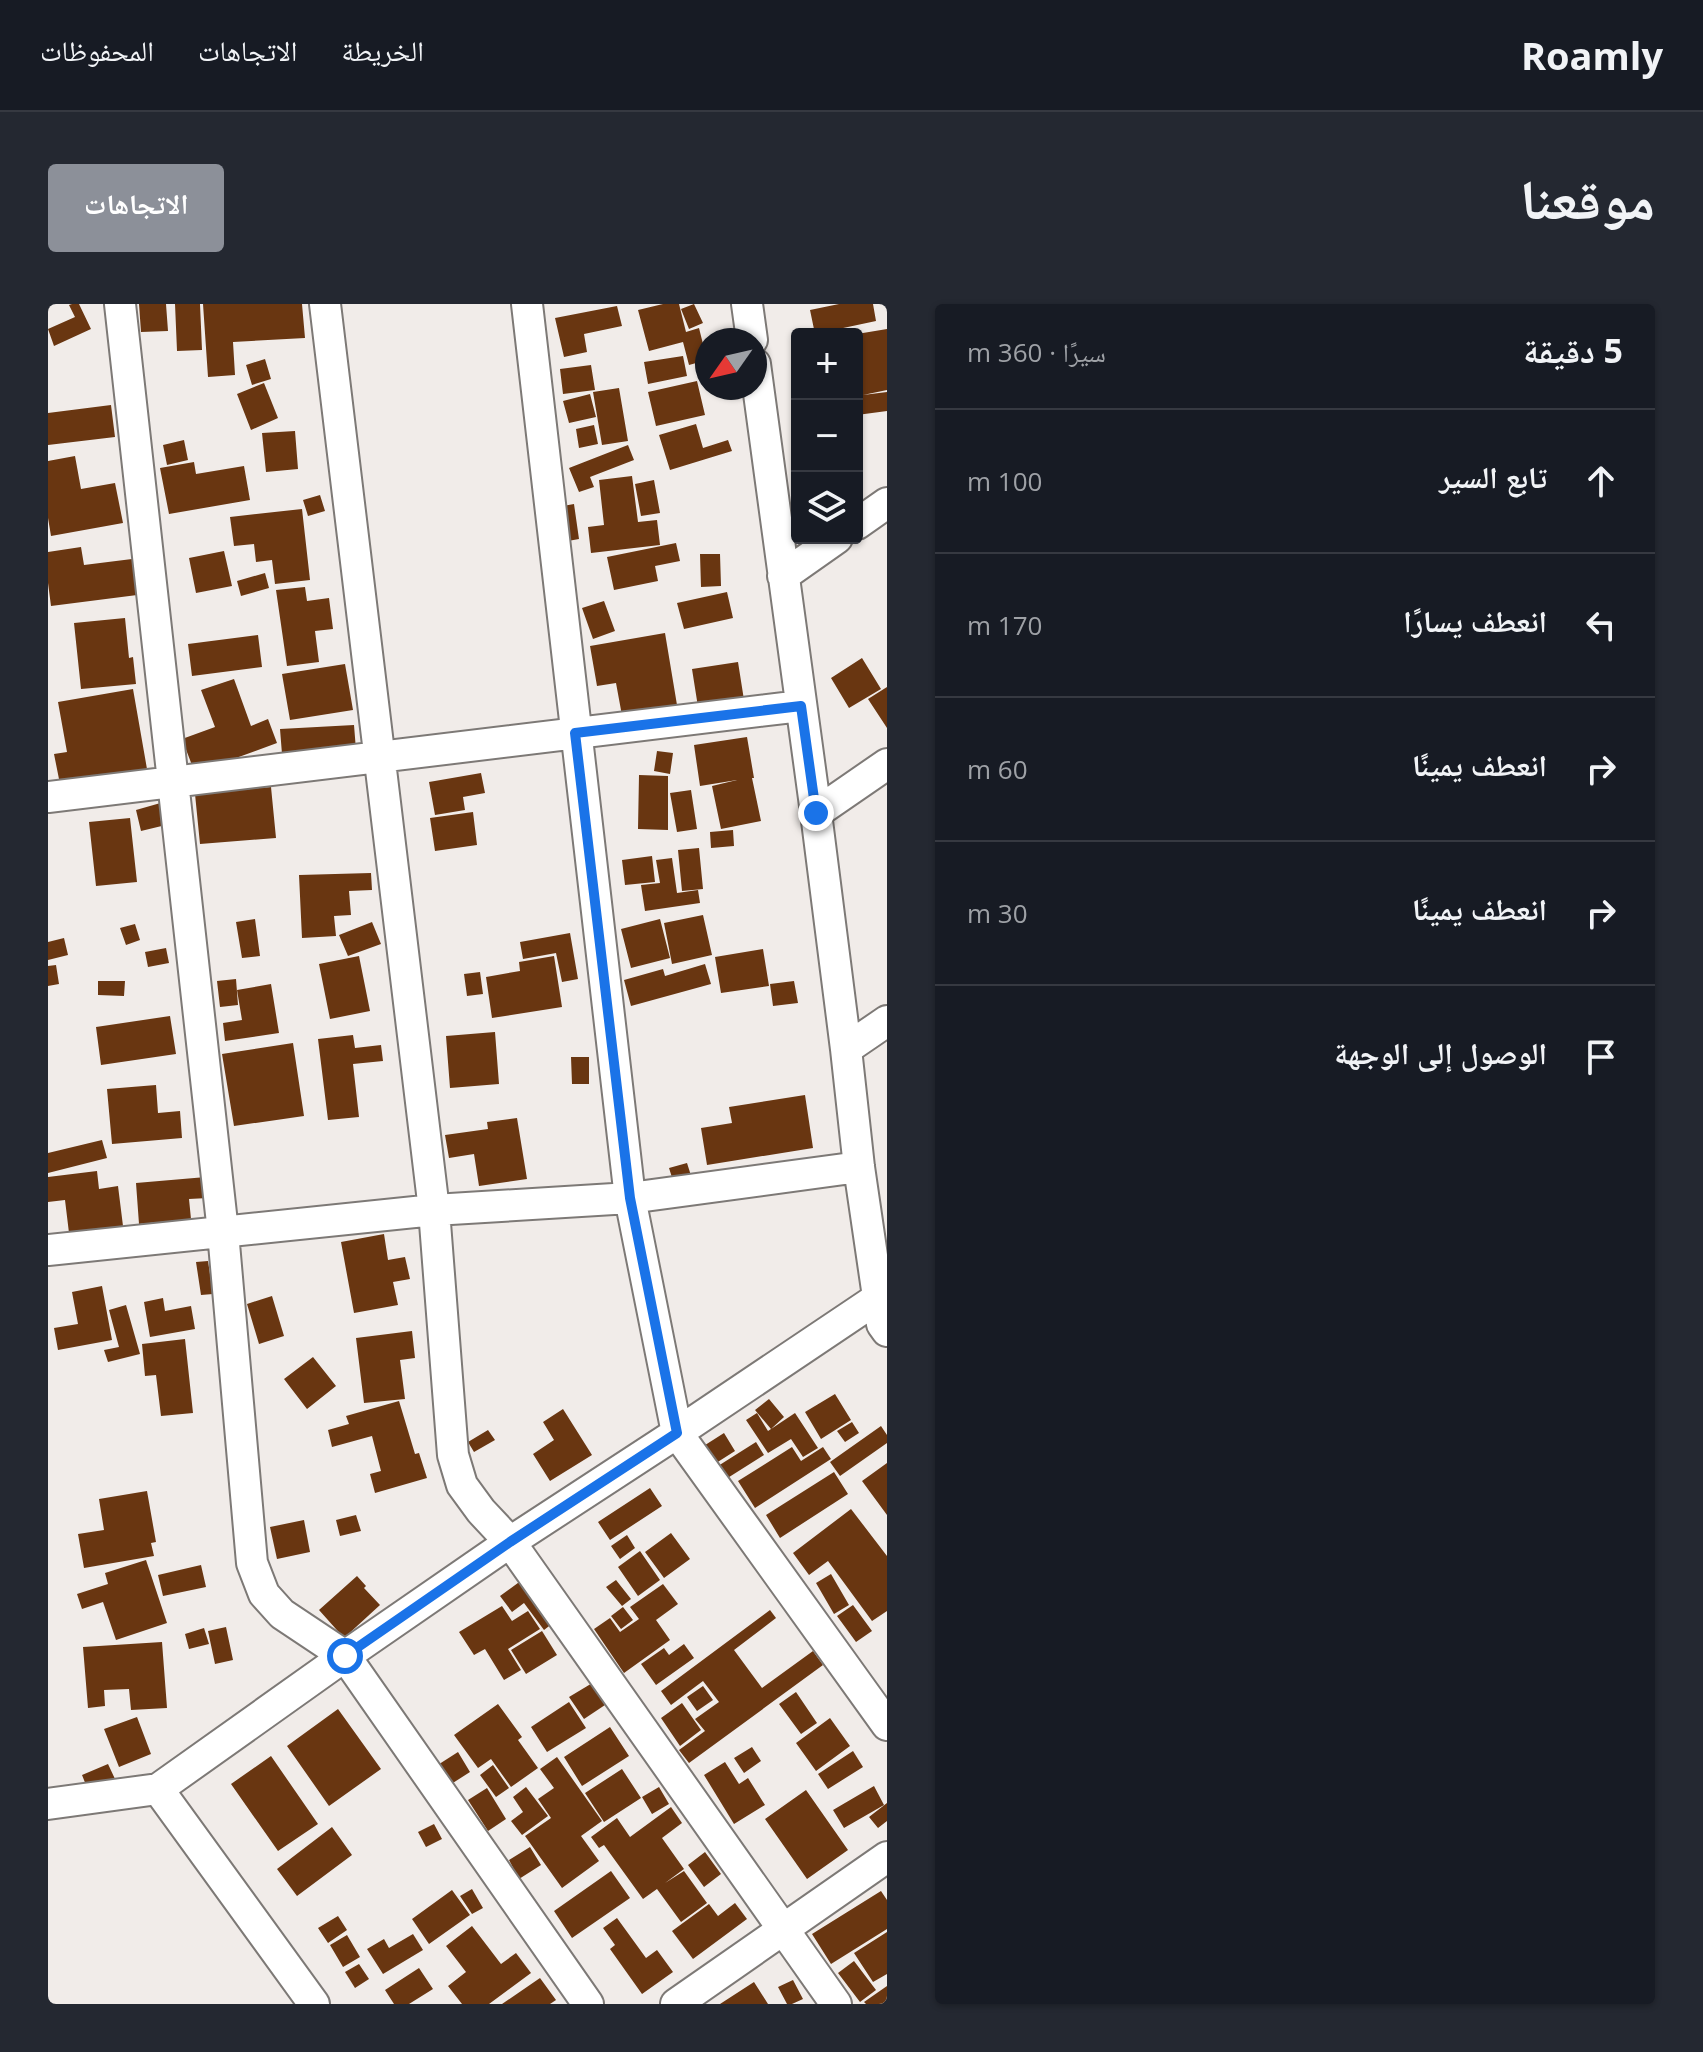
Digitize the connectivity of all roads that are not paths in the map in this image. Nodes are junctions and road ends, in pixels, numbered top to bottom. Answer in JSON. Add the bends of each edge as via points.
{"nodes":[{"id":1,"x":120,"y":304,"type":"edge"},
{"id":2,"x":325,"y":304,"type":"edge"},
{"id":3,"x":527,"y":304,"type":"edge"},
{"id":4,"x":747,"y":304,"type":"edge"},
{"id":5,"x":750,"y":328,"type":"edge"},
{"id":6,"x":760,"y":400,"type":"edge"},
{"id":7,"x":887,"y":503,"type":"edge"},
{"id":8,"x":863,"y":520,"type":"edge"},
{"id":9,"x":828,"y":544,"type":"edge"},
{"id":10,"x":783,"y":576,"type":"junction"},
{"id":11,"x":801,"y":706,"type":"junction"},
{"id":12,"x":575,"y":733,"type":"junction"},
{"id":13,"x":380,"y":757,"type":"junction"},
{"id":14,"x":887,"y":764,"type":"edge"},
{"id":15,"x":173,"y":781,"type":"junction"},
{"id":16,"x":48,"y":797,"type":"edge"},
{"id":17,"x":816,"y":813,"type":"junction"},
{"id":18,"x":887,"y":1021,"type":"edge"},
{"id":19,"x":846,"y":1049,"type":"junction"},
{"id":20,"x":859,"y":1167,"type":"junction"},
{"id":21,"x":630,"y":1198,"type":"junction"},
{"id":22,"x":434,"y":1210,"type":"junction"},
{"id":23,"x":223,"y":1232,"type":"junction"},
{"id":24,"x":48,"y":1250,"type":"edge"},
{"id":25,"x":884,"y":1319,"type":"edge"},
{"id":26,"x":677,"y":1433,"type":"junction"},
{"id":27,"x":510,"y":1542,"type":"junction"},
{"id":28,"x":345,"y":1656,"type":"junction"},
{"id":29,"x":887,"y":1725,"type":"edge"},
{"id":30,"x":158,"y":1789,"type":"junction"},
{"id":31,"x":48,"y":1804,"type":"edge"},
{"id":32,"x":887,"y":1857,"type":"edge"},
{"id":33,"x":783,"y":1930,"type":"junction"},
{"id":34,"x":314,"y":2004,"type":"edge"},
{"id":35,"x":588,"y":2004,"type":"edge"},
{"id":36,"x":676,"y":2004,"type":"edge"},
{"id":37,"x":836,"y":2004,"type":"edge"}],
"edges":[{"from":1,"to":15,"type":"street"},
{"from":2,"to":13,"type":"street"},
{"from":3,"to":12,"type":"street"},
{"from":4,"to":5,"type":"street"},
{"from":6,"to":10,"type":"street"},
{"from":7,"to":8,"type":"street"},
{"from":9,"to":10,"type":"street"},
{"from":10,"to":11,"type":"street"},
{"from":11,"to":12,"type":"street"},
{"from":11,"to":17,"type":"street"},
{"from":12,"to":13,"type":"street"},
{"from":12,"to":21,"type":"street"},
{"from":13,"to":15,"type":"street"},
{"from":13,"to":22,"type":"street"},
{"from":14,"to":17,"type":"street"},
{"from":15,"to":16,"type":"street"},
{"from":15,"to":23,"type":"street"},
{"from":17,"to":19,"type":"street"},
{"from":18,"to":19,"type":"street"},
{"from":19,"to":20,"type":"street"},
{"from":20,"to":21,"type":"street"},
{"from":20,"to":25,"type":"street"},
{"from":21,"to":22,"type":"street"},
{"from":21,"to":26,"type":"street"},
{"from":22,"to":23,"type":"street"},
{"from":22,"to":27,"type":"street","via":[[453,1455],[462,1485]]},
{"from":23,"to":24,"type":"street"},
{"from":23,"to":28,"type":"street","via":[[252,1563],[264,1594],[282,1614]]},
{"from":25,"to":26,"type":"street"},
{"from":26,"to":27,"type":"street"},
{"from":26,"to":29,"type":"street"},
{"from":27,"to":28,"type":"street"},
{"from":27,"to":33,"type":"street"},
{"from":28,"to":30,"type":"street"},
{"from":28,"to":35,"type":"street"},
{"from":30,"to":31,"type":"street"},
{"from":30,"to":34,"type":"street"},
{"from":32,"to":33,"type":"street"},
{"from":33,"to":36,"type":"street"},
{"from":33,"to":37,"type":"street"}]}
